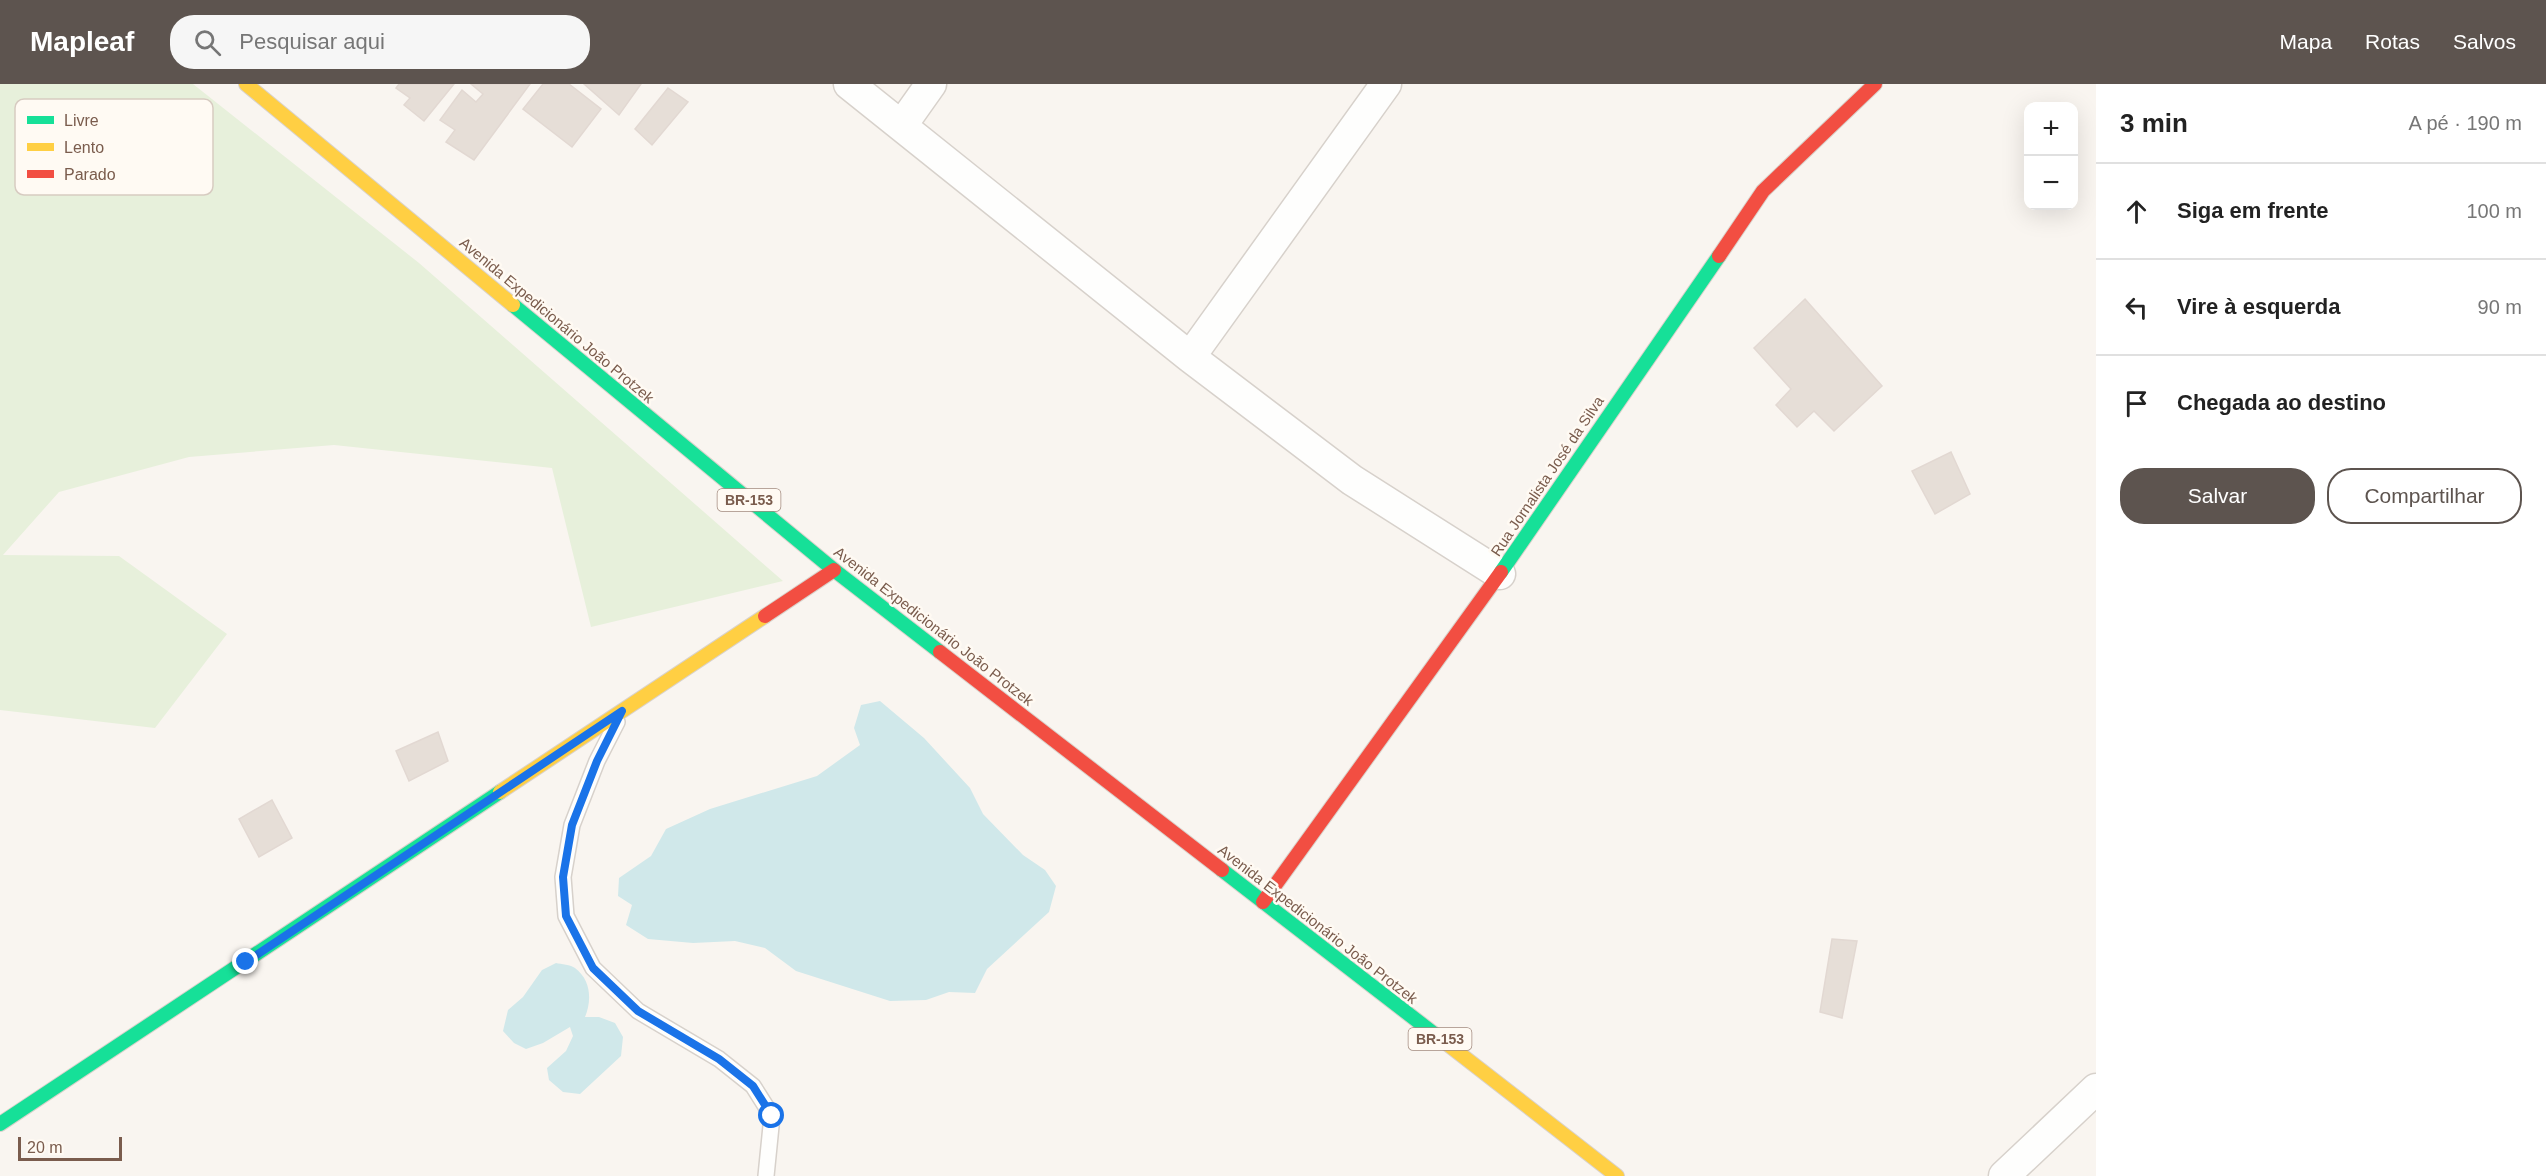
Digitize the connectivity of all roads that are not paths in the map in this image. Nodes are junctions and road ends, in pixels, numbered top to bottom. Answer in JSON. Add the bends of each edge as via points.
{"nodes":[{"id":1,"x":246,"y":84,"type":"edge"},
{"id":2,"x":849,"y":84,"type":"edge"},
{"id":3,"x":931,"y":84,"type":"edge"},
{"id":4,"x":1386,"y":84,"type":"edge"},
{"id":5,"x":1875,"y":84,"type":"edge"},
{"id":6,"x":902,"y":125,"type":"junction"},
{"id":7,"x":1190,"y":357,"type":"junction"},
{"id":8,"x":834,"y":570,"type":"junction"},
{"id":9,"x":1500,"y":574,"type":"junction"},
{"id":10,"x":622,"y":711,"type":"junction"},
{"id":11,"x":1263,"y":902,"type":"junction"},
{"id":12,"x":2096,"y":1089,"type":"edge"},
{"id":13,"x":0,"y":1124,"type":"edge"},
{"id":14,"x":766,"y":1176,"type":"edge"},
{"id":15,"x":1617,"y":1176,"type":"edge"},
{"id":16,"x":2004,"y":1176,"type":"edge"}],
"edges":[{"from":1,"to":8,"type":"main road","name":"Avenida Expedicionário João Protzek","number":"BR-153"},
{"from":2,"to":6,"type":"street"},
{"from":3,"to":6,"type":"street"},
{"from":4,"to":7,"type":"street"},
{"from":5,"to":9,"type":"main road","name":"Rua Jornalista José da Silva","via":[[1763,190]]},
{"from":6,"to":7,"type":"street"},
{"from":7,"to":9,"type":"street","via":[[1352,480]]},
{"from":8,"to":10,"type":"main road"},
{"from":8,"to":11,"type":"main road","name":"Avenida Expedicionário João Protzek","number":"BR-153"},
{"from":9,"to":11,"type":"main road","name":"Rua Jornalista José da Silva"},
{"from":10,"to":13,"type":"main road"},
{"from":10,"to":14,"type":"lane","via":[[572,825],[563,877],[566,916],[593,968],[638,1011],[719,1059],[753,1086],[772,1116]]},
{"from":11,"to":15,"type":"main road","name":"Avenida Expedicionário João Protzek","number":"BR-153"},
{"from":12,"to":16,"type":"street"}]}
